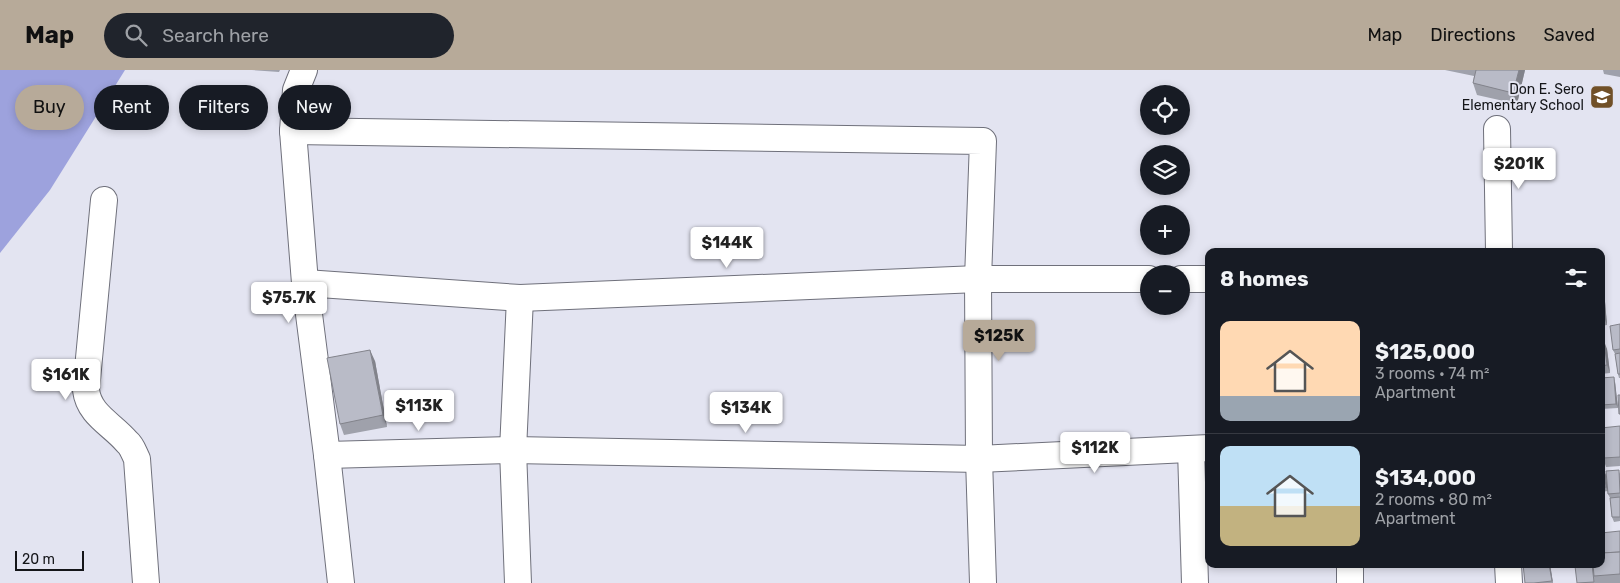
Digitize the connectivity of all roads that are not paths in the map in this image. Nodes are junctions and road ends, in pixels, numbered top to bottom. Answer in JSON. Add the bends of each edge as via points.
{"nodes":[{"id":1,"x":304,"y":70,"type":"edge"},
{"id":2,"x":1496,"y":129,"type":"dead end"},
{"id":3,"x":294,"y":131,"type":"junction"},
{"id":4,"x":104,"y":200,"type":"dead end"},
{"id":5,"x":1500,"y":248,"type":"edge"},
{"id":6,"x":978,"y":279,"type":"junction"},
{"id":7,"x":1140,"y":279,"type":"edge"},
{"id":8,"x":1190,"y":279,"type":"edge"},
{"id":9,"x":1205,"y":279,"type":"edge"},
{"id":10,"x":305,"y":283,"type":"junction"},
{"id":11,"x":520,"y":298,"type":"junction"},
{"id":12,"x":1200,"y":448,"type":"edge"},
{"id":13,"x":513,"y":450,"type":"junction"},
{"id":14,"x":327,"y":456,"type":"junction"},
{"id":15,"x":979,"y":459,"type":"junction"},
{"id":16,"x":1350,"y":568,"type":"edge"},
{"id":17,"x":1508,"y":568,"type":"edge"},
{"id":18,"x":146,"y":583,"type":"edge"},
{"id":19,"x":341,"y":583,"type":"edge"},
{"id":20,"x":518,"y":583,"type":"edge"},
{"id":21,"x":983,"y":583,"type":"edge"},
{"id":22,"x":1195,"y":583,"type":"edge"},
{"id":23,"x":1350,"y":583,"type":"edge"},
{"id":24,"x":1509,"y":583,"type":"edge"}],
"edges":[{"from":1,"to":3,"type":"street","via":[[296,90]]},
{"from":2,"to":5,"type":"street"},
{"from":3,"to":6,"type":"street","via":[[983,141]]},
{"from":3,"to":10,"type":"street"},
{"from":4,"to":18,"type":"street","via":[[87,401],[129,443],[137,459]]},
{"from":6,"to":7,"type":"street"},
{"from":6,"to":11,"type":"street"},
{"from":6,"to":15,"type":"street"},
{"from":8,"to":9,"type":"street"},
{"from":10,"to":11,"type":"street"},
{"from":10,"to":14,"type":"street"},
{"from":11,"to":13,"type":"street"},
{"from":12,"to":15,"type":"street"},
{"from":12,"to":22,"type":"street"},
{"from":13,"to":14,"type":"street"},
{"from":13,"to":15,"type":"street"},
{"from":13,"to":20,"type":"street"},
{"from":14,"to":19,"type":"street"},
{"from":15,"to":21,"type":"street"},
{"from":16,"to":23,"type":"street"},
{"from":17,"to":24,"type":"street"}]}
